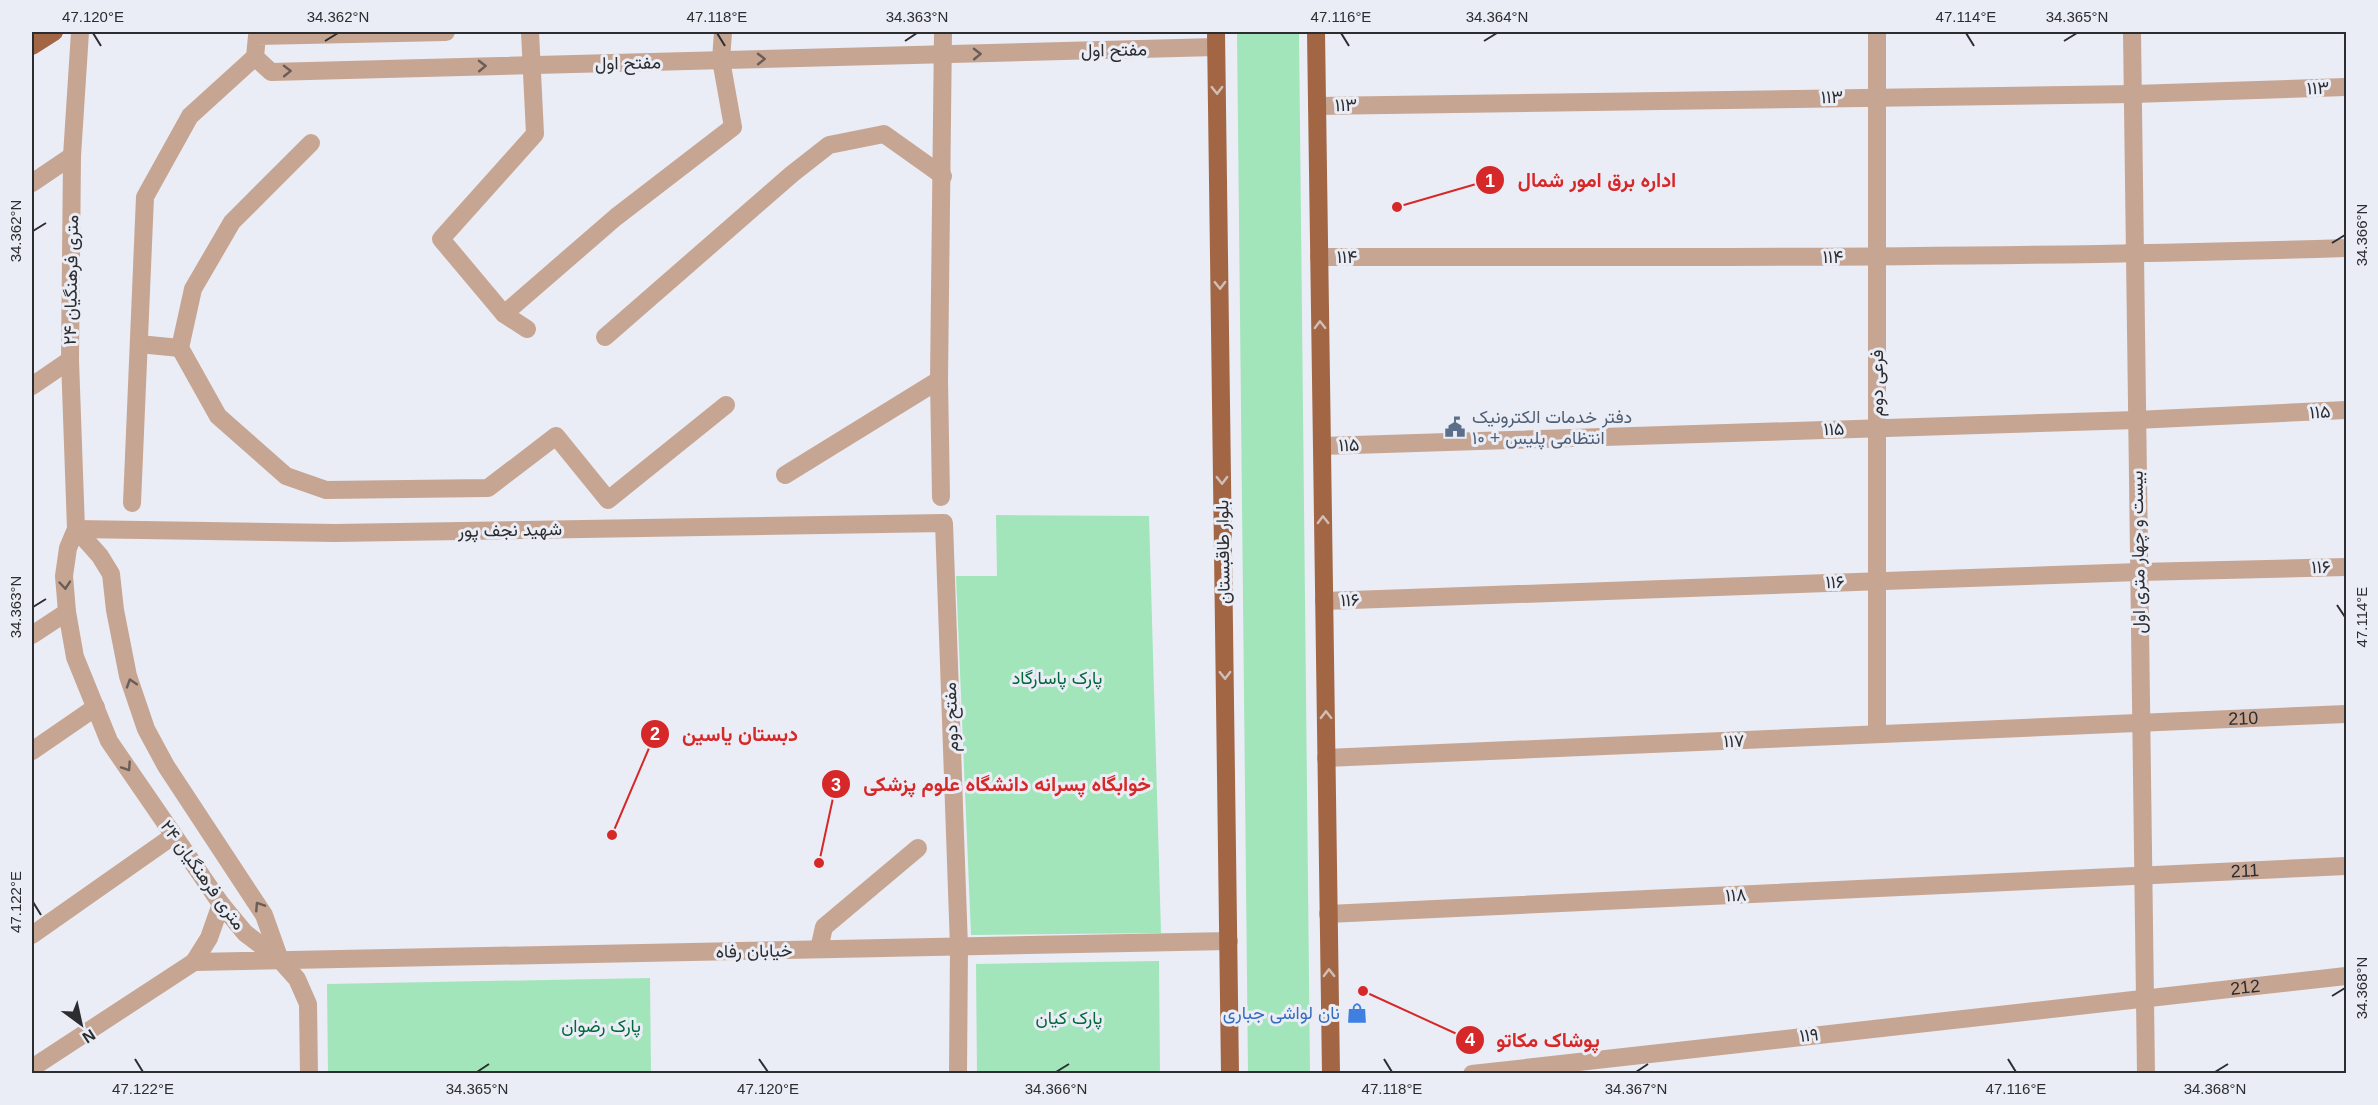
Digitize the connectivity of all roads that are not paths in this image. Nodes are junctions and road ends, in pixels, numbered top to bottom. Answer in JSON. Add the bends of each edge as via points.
{"nodes":[{"id":1,"x":54,"y":32,"type":"edge"},
{"id":2,"x":80,"y":32,"type":"edge"},
{"id":3,"x":446,"y":32,"type":"edge"},
{"id":4,"x":530,"y":32,"type":"edge"},
{"id":5,"x":723,"y":32,"type":"edge"},
{"id":6,"x":943,"y":32,"type":"edge"},
{"id":7,"x":1316,"y":32,"type":"edge"},
{"id":8,"x":1877,"y":32,"type":"edge"},
{"id":9,"x":2132,"y":32,"type":"edge"},
{"id":10,"x":1216,"y":39,"type":"edge"},
{"id":11,"x":32,"y":46,"type":"edge"},
{"id":12,"x":944,"y":54,"type":"junction"},
{"id":13,"x":255,"y":57,"type":"junction"},
{"id":14,"x":721,"y":60,"type":"junction"},
{"id":15,"x":531,"y":65,"type":"junction"},
{"id":16,"x":2346,"y":87,"type":"edge"},
{"id":17,"x":2134,"y":94,"type":"junction"},
{"id":18,"x":1877,"y":97,"type":"junction"},
{"id":19,"x":1317,"y":106,"type":"junction"},
{"id":20,"x":311,"y":143,"type":"dead end"},
{"id":21,"x":72,"y":156,"type":"junction"},
{"id":22,"x":943,"y":176,"type":"junction"},
{"id":23,"x":32,"y":183,"type":"edge"},
{"id":24,"x":2346,"y":248,"type":"edge"},
{"id":25,"x":2134,"y":255,"type":"junction"},
{"id":26,"x":1877,"y":257,"type":"junction"},
{"id":27,"x":1319,"y":258,"type":"junction"},
{"id":28,"x":504,"y":314,"type":"junction"},
{"id":29,"x":526,"y":329,"type":"dead end"},
{"id":30,"x":604,"y":337,"type":"dead end"},
{"id":31,"x":139,"y":344,"type":"junction"},
{"id":32,"x":180,"y":348,"type":"junction"},
{"id":33,"x":70,"y":360,"type":"junction"},
{"id":34,"x":939,"y":380,"type":"junction"},
{"id":35,"x":32,"y":386,"type":"edge"},
{"id":36,"x":726,"y":405,"type":"dead end"},
{"id":37,"x":2346,"y":410,"type":"edge"},
{"id":38,"x":2136,"y":420,"type":"junction"},
{"id":39,"x":1877,"y":428,"type":"junction"},
{"id":40,"x":1322,"y":446,"type":"junction"},
{"id":41,"x":785,"y":475,"type":"dead end"},
{"id":42,"x":941,"y":497,"type":"dead end"},
{"id":43,"x":132,"y":503,"type":"dead end"},
{"id":44,"x":944,"y":523,"type":"joint"},
{"id":45,"x":76,"y":529,"type":"junction"},
{"id":46,"x":2346,"y":567,"type":"edge"},
{"id":47,"x":2139,"y":572,"type":"junction"},
{"id":48,"x":1877,"y":581,"type":"junction"},
{"id":49,"x":1324,"y":601,"type":"junction"},
{"id":50,"x":68,"y":612,"type":"junction"},
{"id":51,"x":32,"y":634,"type":"edge"},
{"id":52,"x":96,"y":707,"type":"junction"},
{"id":53,"x":2346,"y":714,"type":"edge"},
{"id":54,"x":2141,"y":723,"type":"junction"},
{"id":55,"x":1877,"y":734,"type":"junction"},
{"id":56,"x":32,"y":751,"type":"edge"},
{"id":57,"x":1326,"y":758,"type":"junction"},
{"id":58,"x":173,"y":836,"type":"junction"},
{"id":59,"x":918,"y":848,"type":"dead end"},
{"id":60,"x":2346,"y":866,"type":"edge"},
{"id":61,"x":2143,"y":877,"type":"junction"},
{"id":62,"x":221,"y":904,"type":"junction"},
{"id":63,"x":1328,"y":914,"type":"junction"},
{"id":64,"x":32,"y":935,"type":"edge"},
{"id":65,"x":1229,"y":941,"type":"junction"},
{"id":66,"x":958,"y":946,"type":"junction"},
{"id":67,"x":819,"y":949,"type":"junction"},
{"id":68,"x":280,"y":960,"type":"junction"},
{"id":69,"x":194,"y":962,"type":"junction"},
{"id":70,"x":2346,"y":976,"type":"edge"},
{"id":71,"x":2145,"y":997,"type":"junction"},
{"id":72,"x":32,"y":1068,"type":"edge"},
{"id":73,"x":309,"y":1074,"type":"edge"},
{"id":74,"x":958,"y":1074,"type":"edge"},
{"id":75,"x":1230,"y":1074,"type":"edge"},
{"id":76,"x":1330,"y":1074,"type":"edge"},
{"id":77,"x":1472,"y":1074,"type":"edge"},
{"id":78,"x":2146,"y":1074,"type":"edge"}],
"edges":[{"from":1,"to":11,"type":"main road"},
{"from":2,"to":21,"type":"street","name":"۲۴ متری فرهنگیان"},
{"from":3,"to":13,"type":"street","via":[[257,36]]},
{"from":4,"to":15,"type":"street"},
{"from":5,"to":14,"type":"street"},
{"from":6,"to":12,"type":"street"},
{"from":7,"to":19,"type":"main road"},
{"from":8,"to":18,"type":"street","name":"فرعی دوم"},
{"from":9,"to":17,"type":"street","name":"بیست و چهار متری اول"},
{"from":12,"to":10,"type":"street","name":"مفتح اول","one_way":true},
{"from":10,"to":65,"type":"main road","name":"بلوار طاقبستان","one_way":true},
{"from":14,"to":12,"type":"street","name":"مفتح اول","one_way":true},
{"from":12,"to":22,"type":"street"},
{"from":13,"to":15,"type":"street","name":"مفتح اول","one_way":true,"via":[[272,72]]},
{"from":13,"to":31,"type":"street","via":[[190,116],[145,197]]},
{"from":14,"to":15,"type":"street","name":"مفتح اول"},
{"from":14,"to":28,"type":"street","via":[[733,127],[616,217]]},
{"from":15,"to":28,"type":"street","via":[[535,134],[441,239]]},
{"from":16,"to":17,"type":"street","name":"۱۱۳"},
{"from":17,"to":18,"type":"street","name":"۱۱۳"},
{"from":17,"to":25,"type":"street","name":"بیست و چهار متری اول"},
{"from":18,"to":19,"type":"street","name":"۱۱۳"},
{"from":18,"to":26,"type":"street","name":"فرعی دوم"},
{"from":19,"to":27,"type":"main road"},
{"from":20,"to":32,"type":"street","via":[[232,222],[193,289]]},
{"from":21,"to":23,"type":"street"},
{"from":21,"to":33,"type":"street","name":"۲۴ متری فرهنگیان"},
{"from":22,"to":30,"type":"street","via":[[884,135],[829,145]]},
{"from":22,"to":34,"type":"street"},
{"from":24,"to":25,"type":"street","name":"۱۱۴"},
{"from":25,"to":26,"type":"street","name":"۱۱۴"},
{"from":25,"to":38,"type":"street","name":"بیست و چهار متری اول"},
{"from":26,"to":27,"type":"street","name":"۱۱۴"},
{"from":26,"to":39,"type":"street","name":"فرعی دوم"},
{"from":40,"to":27,"type":"main road","one_way":true},
{"from":28,"to":29,"type":"street"},
{"from":31,"to":32,"type":"street"},
{"from":31,"to":43,"type":"street"},
{"from":32,"to":36,"type":"street","via":[[218,416],[286,476],[326,490],[488,488],[556,436],[608,500]]},
{"from":33,"to":35,"type":"street"},
{"from":33,"to":45,"type":"street","name":"۲۴ متری فرهنگیان"},
{"from":34,"to":41,"type":"street"},
{"from":34,"to":42,"type":"street"},
{"from":37,"to":38,"type":"street","name":"۱۱۵"},
{"from":38,"to":39,"type":"street","name":"۱۱۵"},
{"from":38,"to":47,"type":"street","name":"بیست و چهار متری اول"},
{"from":39,"to":40,"type":"street","name":"۱۱۵"},
{"from":39,"to":48,"type":"street","name":"فرعی دوم"},
{"from":49,"to":40,"type":"main road","one_way":true},
{"from":44,"to":45,"type":"street","name":"شهید نجف پور","via":[[335,533]]},
{"from":44,"to":66,"type":"street","name":"مفتح دوم"},
{"from":45,"to":50,"type":"street","name":"۲۴ متری فرهنگیان","one_way":true,"via":[[68,548],[64,576]]},
{"from":68,"to":45,"type":"street","name":"۲۴ متری فرهنگیان","one_way":true,"via":[[264,915],[146,729],[128,676],[111,574]]},
{"from":46,"to":47,"type":"street","name":"۱۱۶"},
{"from":47,"to":48,"type":"street","name":"۱۱۶"},
{"from":47,"to":54,"type":"street","name":"بیست و چهار متری اول"},
{"from":48,"to":49,"type":"street","name":"۱۱۶"},
{"from":48,"to":55,"type":"street","name":"فرعی دوم"},
{"from":57,"to":49,"type":"main road","one_way":true},
{"from":50,"to":51,"type":"street"},
{"from":50,"to":52,"type":"street","name":"۲۴ متری فرهنگیان","via":[[75,657]]},
{"from":52,"to":56,"type":"street"},
{"from":52,"to":58,"type":"street","name":"۲۴ متری فرهنگیان","one_way":true,"via":[[110,741]]},
{"from":53,"to":54,"type":"street","name":"210"},
{"from":54,"to":55,"type":"street","name":"۱۱۷"},
{"from":54,"to":61,"type":"street","name":"بیست و چهار متری اول"},
{"from":55,"to":57,"type":"street","name":"۱۱۷"},
{"from":57,"to":63,"type":"main road"},
{"from":58,"to":62,"type":"street","name":"۲۴ متری فرهنگیان"},
{"from":58,"to":64,"type":"street"},
{"from":59,"to":67,"type":"street","via":[[824,927]]},
{"from":60,"to":61,"type":"street","name":"211"},
{"from":61,"to":63,"type":"street","name":"۱۱۸"},
{"from":61,"to":71,"type":"street","name":"بیست و چهار متری اول"},
{"from":62,"to":68,"type":"street","name":"۲۴ متری فرهنگیان","via":[[245,933]]},
{"from":62,"to":69,"type":"street","via":[[210,938]]},
{"from":76,"to":63,"type":"main road","one_way":true},
{"from":65,"to":66,"type":"street","name":"خیابان رفاه"},
{"from":65,"to":75,"type":"main road","name":"بلوار طاقبستان"},
{"from":66,"to":67,"type":"street","name":"خیابان رفاه"},
{"from":66,"to":74,"type":"street","name":"مفتح دوم"},
{"from":67,"to":68,"type":"street","name":"خیابان رفاه"},
{"from":68,"to":69,"type":"street","name":"خیابان رفاه"},
{"from":68,"to":73,"type":"street","via":[[297,979],[308,1004]]},
{"from":69,"to":72,"type":"street"},
{"from":70,"to":71,"type":"street","name":"212"},
{"from":71,"to":77,"type":"street","name":"۱۱۹"},
{"from":71,"to":78,"type":"street","name":"بیست و چهار متری اول"}]}
